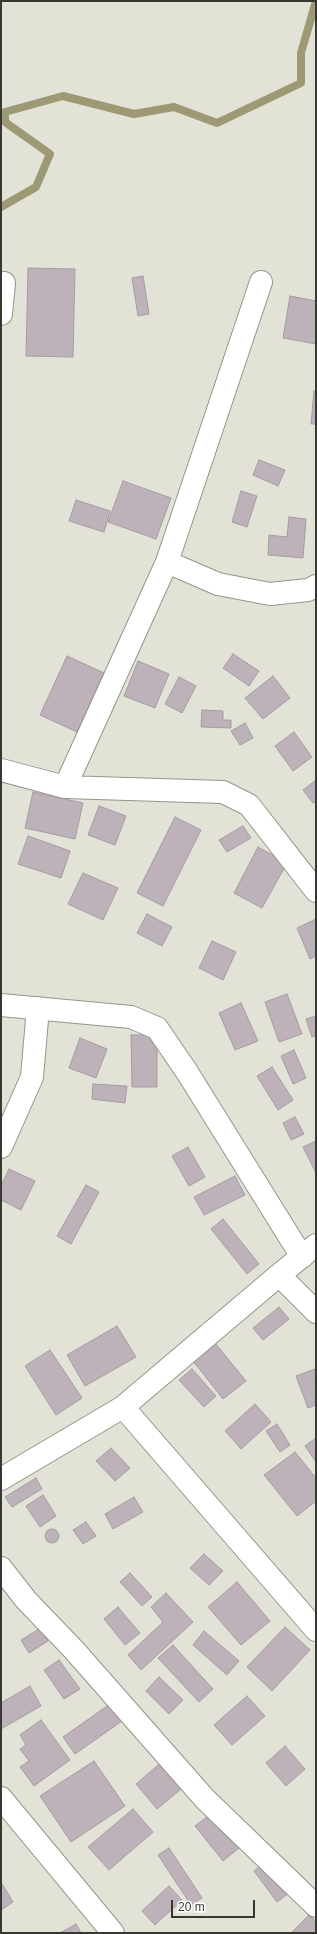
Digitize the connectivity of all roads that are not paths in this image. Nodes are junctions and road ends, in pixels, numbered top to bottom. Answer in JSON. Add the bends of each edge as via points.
{"nodes":[{"id":1,"x":261,"y":282,"type":"dead end"},
{"id":2,"x":4,"y":283,"type":"dead end"},
{"id":3,"x":1,"y":314,"type":"edge"},
{"id":4,"x":167,"y":562,"type":"junction"},
{"id":5,"x":316,"y":586,"type":"edge"},
{"id":6,"x":1,"y":770,"type":"edge"},
{"id":7,"x":65,"y":787,"type":"junction"},
{"id":8,"x":316,"y":891,"type":"edge"},
{"id":9,"x":1,"y":1004,"type":"edge"},
{"id":10,"x":38,"y":1008,"type":"junction"},
{"id":11,"x":1,"y":1147,"type":"edge"},
{"id":12,"x":309,"y":1251,"type":"edge"},
{"id":13,"x":279,"y":1275,"type":"junction"},
{"id":14,"x":316,"y":1312,"type":"edge"},
{"id":15,"x":123,"y":1407,"type":"junction"},
{"id":16,"x":1,"y":1479,"type":"edge"},
{"id":17,"x":1,"y":1568,"type":"edge"},
{"id":18,"x":316,"y":1630,"type":"edge"},
{"id":19,"x":1,"y":1798,"type":"edge"},
{"id":20,"x":316,"y":1906,"type":"edge"},
{"id":21,"x":113,"y":1933,"type":"edge"}],
"edges":[{"from":1,"to":4,"type":"street"},
{"from":2,"to":3,"type":"street"},
{"from":4,"to":5,"type":"street","via":[[218,584],[270,594],[308,590]]},
{"from":4,"to":7,"type":"street"},
{"from":6,"to":7,"type":"street"},
{"from":7,"to":8,"type":"street","via":[[224,792],[249,805]]},
{"from":9,"to":10,"type":"street"},
{"from":10,"to":11,"type":"street","via":[[32,1077]]},
{"from":10,"to":12,"type":"street","via":[[131,1017],[157,1028]]},
{"from":12,"to":13,"type":"street"},
{"from":13,"to":14,"type":"street"},
{"from":13,"to":15,"type":"street"},
{"from":15,"to":16,"type":"street"},
{"from":15,"to":18,"type":"street"},
{"from":17,"to":20,"type":"street","via":[[26,1600],[74,1650],[205,1799]]},
{"from":19,"to":21,"type":"street"}]}
